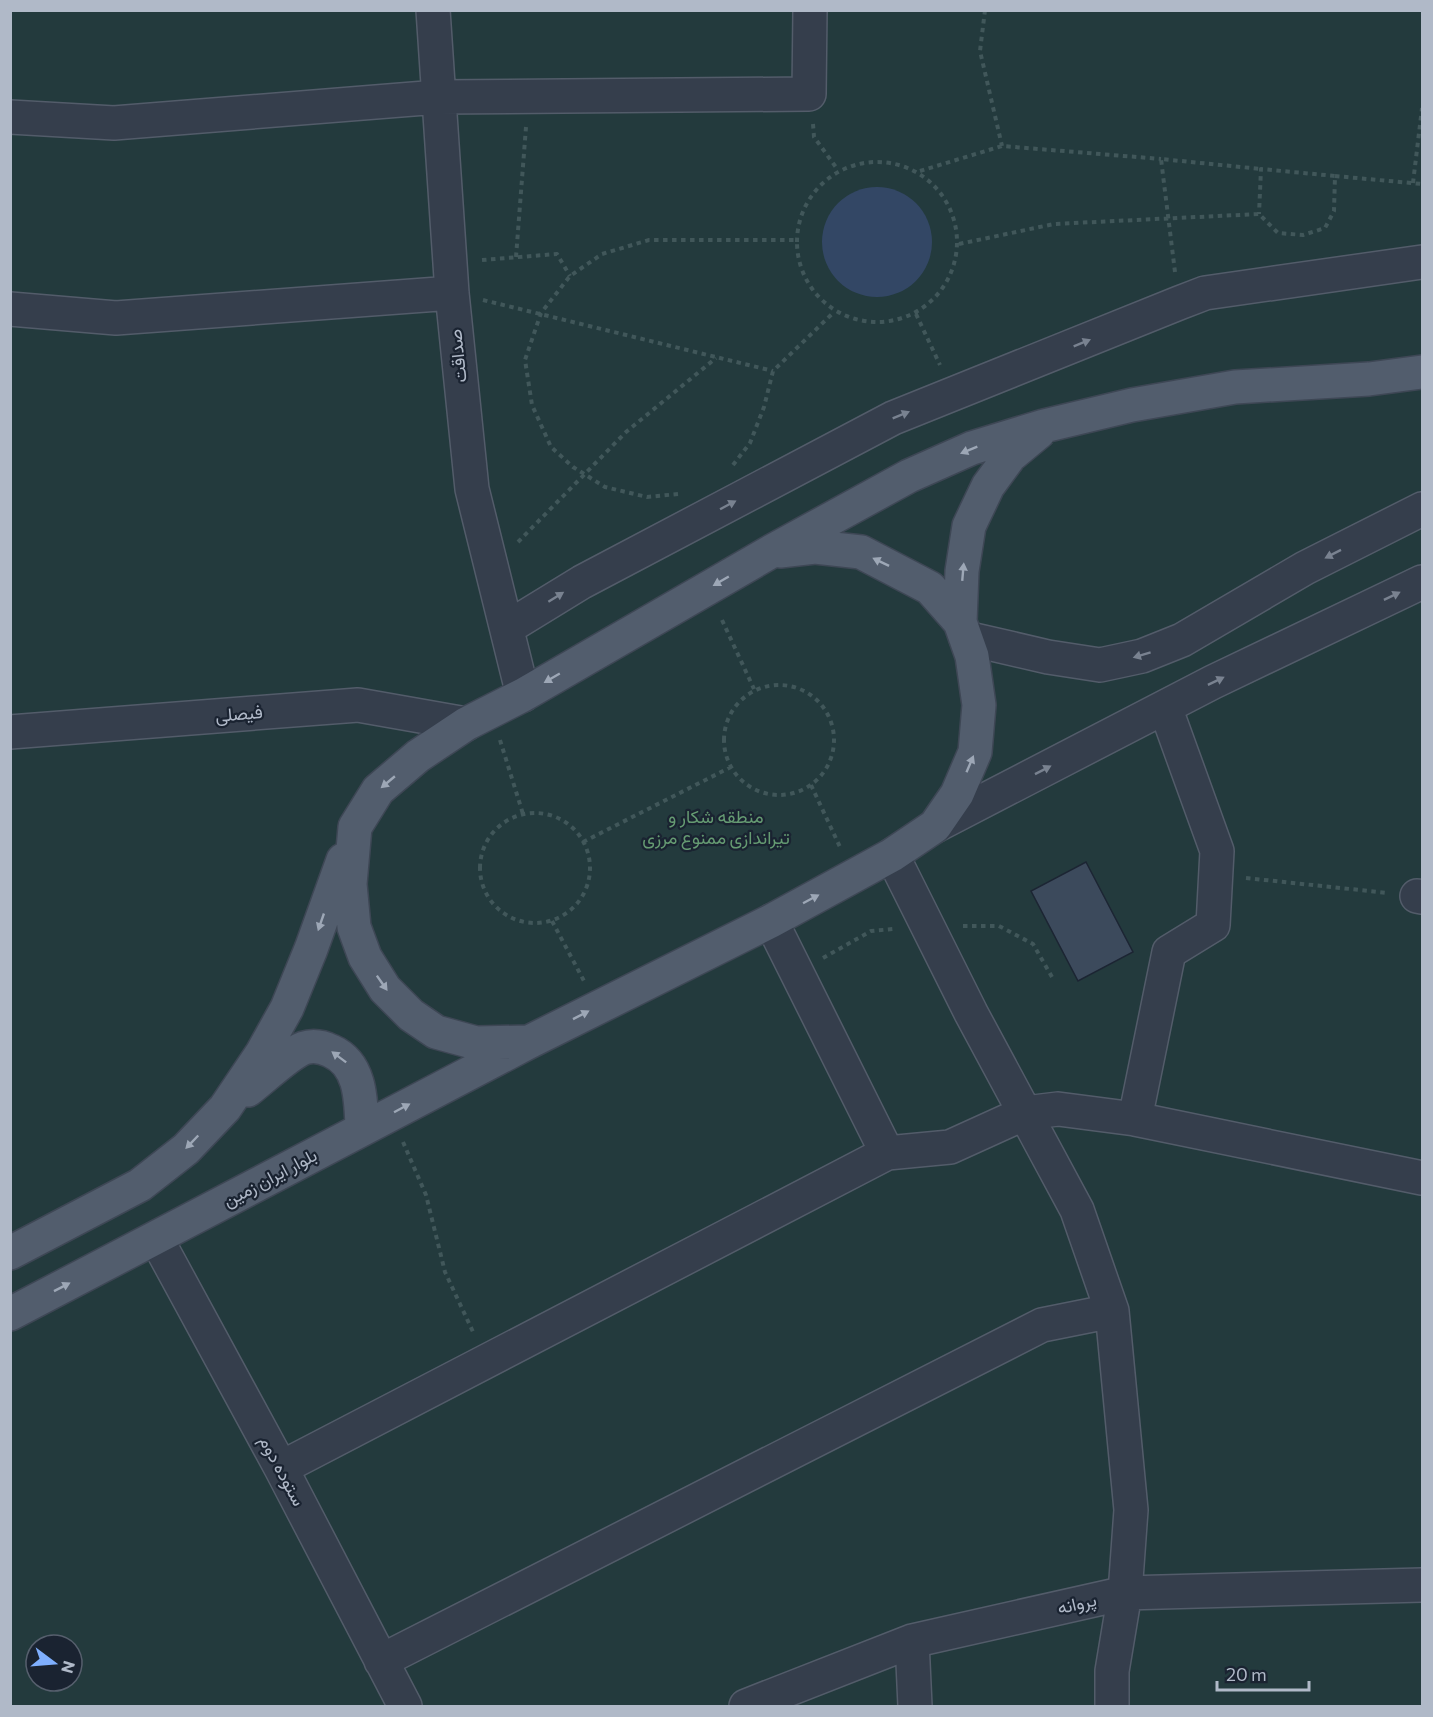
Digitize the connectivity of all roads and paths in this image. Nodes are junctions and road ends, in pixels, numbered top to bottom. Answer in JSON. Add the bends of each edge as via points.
{"nodes":[{"id":1,"x":433,"y":10,"type":"edge"},
{"id":2,"x":810,"y":10,"type":"edge"},
{"id":3,"x":985,"y":10,"type":"edge"},
{"id":4,"x":809,"y":94,"type":"junction"},
{"id":5,"x":438,"y":97,"type":"junction"},
{"id":6,"x":528,"y":97,"type":"junction"},
{"id":7,"x":1422,"y":108,"type":"edge"},
{"id":8,"x":10,"y":117,"type":"edge"},
{"id":9,"x":1002,"y":146,"type":"junction"},
{"id":10,"x":1161,"y":159,"type":"junction"},
{"id":11,"x":1261,"y":169,"type":"junction"},
{"id":12,"x":838,"y":170,"type":"junction"},
{"id":13,"x":920,"y":171,"type":"junction"},
{"id":14,"x":1335,"y":176,"type":"junction"},
{"id":15,"x":1413,"y":183,"type":"junction"},
{"id":16,"x":1422,"y":184,"type":"edge"},
{"id":17,"x":1259,"y":214,"type":"junction"},
{"id":18,"x":1168,"y":218,"type":"junction"},
{"id":19,"x":795,"y":240,"type":"junction"},
{"id":20,"x":959,"y":244,"type":"junction"},
{"id":21,"x":516,"y":257,"type":"junction"},
{"id":22,"x":1422,"y":261,"type":"edge"},
{"id":23,"x":570,"y":276,"type":"junction"},
{"id":24,"x":451,"y":277,"type":"junction"},
{"id":25,"x":1179,"y":303,"type":"junction"},
{"id":26,"x":10,"y":309,"type":"edge"},
{"id":27,"x":834,"y":312,"type":"junction"},
{"id":28,"x":541,"y":313,"type":"junction"},
{"id":29,"x":916,"y":314,"type":"junction"},
{"id":30,"x":717,"y":357,"type":"junction"},
{"id":31,"x":773,"y":371,"type":"junction"},
{"id":32,"x":1422,"y":372,"type":"edge"},
{"id":33,"x":953,"y":395,"type":"junction"},
{"id":34,"x":1044,"y":426,"type":"junction"},
{"id":35,"x":731,"y":468,"type":"dead end"},
{"id":36,"x":584,"y":474,"type":"junction"},
{"id":37,"x":686,"y":493,"type":"dead end"},
{"id":38,"x":1422,"y":508,"type":"edge"},
{"id":39,"x":772,"y":551,"type":"junction"},
{"id":40,"x":492,"y":570,"type":"junction"},
{"id":41,"x":1422,"y":582,"type":"edge"},
{"id":42,"x":712,"y":625,"type":"dead end"},
{"id":43,"x":507,"y":628,"type":"junction"},
{"id":44,"x":963,"y":630,"type":"junction"},
{"id":45,"x":754,"y":689,"type":"junction"},
{"id":46,"x":523,"y":695,"type":"junction"},
{"id":47,"x":1164,"y":707,"type":"junction"},
{"id":48,"x":10,"y":732,"type":"edge"},
{"id":49,"x":479,"y":732,"type":"junction"},
{"id":50,"x":731,"y":767,"type":"junction"},
{"id":51,"x":811,"y":785,"type":"junction"},
{"id":52,"x":523,"y":814,"type":"junction"},
{"id":53,"x":935,"y":826,"type":"junction"},
{"id":54,"x":355,"y":827,"type":"junction"},
{"id":55,"x":583,"y":842,"type":"junction"},
{"id":56,"x":841,"y":849,"type":"dead end"},
{"id":57,"x":892,"y":855,"type":"junction"},
{"id":58,"x":1215,"y":875,"type":"junction"},
{"id":59,"x":1420,"y":897,"type":"edge"},
{"id":60,"x":552,"y":921,"type":"junction"},
{"id":61,"x":771,"y":921,"type":"junction"},
{"id":62,"x":598,"y":1007,"type":"junction"},
{"id":63,"x":529,"y":1042,"type":"junction"},
{"id":64,"x":225,"y":1108,"type":"junction"},
{"id":65,"x":1025,"y":1113,"type":"junction"},
{"id":66,"x":1135,"y":1119,"type":"junction"},
{"id":67,"x":376,"y":1121,"type":"junction"},
{"id":68,"x":887,"y":1153,"type":"junction"},
{"id":69,"x":1422,"y":1178,"type":"edge"},
{"id":70,"x":156,"y":1238,"type":"junction"},
{"id":71,"x":10,"y":1253,"type":"edge"},
{"id":72,"x":1112,"y":1311,"type":"junction"},
{"id":73,"x":10,"y":1314,"type":"edge"},
{"id":74,"x":487,"y":1361,"type":"junction"},
{"id":75,"x":281,"y":1468,"type":"junction"},
{"id":76,"x":1422,"y":1585,"type":"edge"},
{"id":77,"x":1125,"y":1593,"type":"junction"},
{"id":78,"x":912,"y":1641,"type":"junction"},
{"id":79,"x":381,"y":1661,"type":"junction"},
{"id":80,"x":405,"y":1707,"type":"edge"},
{"id":81,"x":746,"y":1707,"type":"edge"},
{"id":82,"x":915,"y":1707,"type":"edge"},
{"id":83,"x":1112,"y":1707,"type":"edge"}],
"edges":[{"from":1,"to":5,"type":"street","name":"صداقت"},
{"from":2,"to":4,"type":"street"},
{"from":3,"to":9,"type":"path","via":[[980,51]]},
{"from":4,"to":6,"type":"street"},
{"from":4,"to":12,"type":"path","via":[[814,137]]},
{"from":5,"to":6,"type":"street"},
{"from":5,"to":8,"type":"street","via":[[114,123]]},
{"from":5,"to":24,"type":"street","name":"صداقت"},
{"from":6,"to":21,"type":"path"},
{"from":7,"to":15,"type":"path"},
{"from":9,"to":10,"type":"path"},
{"from":9,"to":13,"type":"path"},
{"from":10,"to":11,"type":"path"},
{"from":10,"to":18,"type":"path"},
{"from":11,"to":14,"type":"path"},
{"from":11,"to":17,"type":"path"},
{"from":12,"to":13,"type":"path","via":[[879,160]]},
{"from":12,"to":19,"type":"path","via":[[807,199]]},
{"from":13,"to":20,"type":"path","via":[[949,202]]},
{"from":14,"to":15,"type":"path"},
{"from":14,"to":17,"type":"path","via":[[1334,212],[1325,228],[1303,235],[1278,232]]},
{"from":15,"to":16,"type":"path"},
{"from":17,"to":18,"type":"path"},
{"from":18,"to":20,"type":"path","via":[[1054,224]]},
{"from":18,"to":25,"type":"path"},
{"from":19,"to":23,"type":"path","via":[[649,240],[602,255]]},
{"from":19,"to":27,"type":"path","via":[[805,282]]},
{"from":20,"to":29,"type":"path","via":[[947,284]]},
{"from":21,"to":23,"type":"path","via":[[557,254]]},
{"from":21,"to":24,"type":"path"},
{"from":22,"to":25,"type":"street","via":[[1205,293]]},
{"from":23,"to":28,"type":"path"},
{"from":24,"to":26,"type":"street","via":[[116,318]]},
{"from":24,"to":28,"type":"path"},
{"from":24,"to":40,"type":"street","name":"صداقت","via":[[472,489]]},
{"from":33,"to":25,"type":"street","one_way":true},
{"from":27,"to":29,"type":"path","via":[[875,324]]},
{"from":27,"to":31,"type":"path"},
{"from":28,"to":30,"type":"path"},
{"from":28,"to":36,"type":"path","via":[[525,360],[532,405],[551,447]]},
{"from":29,"to":33,"type":"path"},
{"from":30,"to":31,"type":"path"},
{"from":30,"to":36,"type":"path","via":[[626,432]]},
{"from":31,"to":35,"type":"path","via":[[750,443]]},
{"from":32,"to":34,"type":"main road","via":[[1235,387]]},
{"from":43,"to":33,"type":"street","one_way":true,"via":[[582,582],[892,418]]},
{"from":34,"to":39,"type":"main road","one_way":true,"via":[[972,448],[909,476]]},
{"from":44,"to":34,"type":"main road","one_way":true,"via":[[962,571],[969,526],[988,486],[1010,456]]},
{"from":36,"to":37,"type":"path","via":[[605,487],[647,497]]},
{"from":36,"to":40,"type":"path"},
{"from":38,"to":44,"type":"street","one_way":true,"via":[[1305,568],[1182,640],[1142,656],[1100,664],[1048,657]]},
{"from":44,"to":39,"type":"main road","one_way":true,"via":[[930,588],[861,552],[815,547]]},
{"from":39,"to":46,"type":"main road","one_way":true},
{"from":40,"to":43,"type":"street","name":"صداقت"},
{"from":47,"to":41,"type":"street","one_way":true},
{"from":42,"to":45,"type":"path","via":[[722,620]]},
{"from":43,"to":46,"type":"street","name":"صداقت"},
{"from":53,"to":44,"type":"main road","one_way":true,"via":[[957,794],[975,752],[979,705],[972,656]]},
{"from":45,"to":50,"type":"path","via":[[738,701],[728,717],[723,737]]},
{"from":45,"to":51,"type":"path","via":[[772,684],[792,685],[810,693],[824,706],[835,743],[831,762]]},
{"from":46,"to":49,"type":"main road"},
{"from":53,"to":47,"type":"street","one_way":true},
{"from":47,"to":58,"type":"street","via":[[1217,851]]},
{"from":48,"to":49,"type":"street","name":"فیصلی","via":[[358,705]]},
{"from":49,"to":52,"type":"path","via":[[499,736]]},
{"from":49,"to":54,"type":"main road","one_way":true,"via":[[418,756],[378,790]]},
{"from":50,"to":51,"type":"path","via":[[748,787],[766,794],[786,795]]},
{"from":50,"to":55,"type":"path"},
{"from":51,"to":56,"type":"path"},
{"from":52,"to":55,"type":"path","via":[[548,814],[566,821]]},
{"from":52,"to":60,"type":"path","via":[[510,818],[483,846],[479,865],[482,885],[490,902],[504,915],[522,923]]},
{"from":53,"to":57,"type":"main road","name":"بلوار ایران زمین"},
{"from":54,"to":63,"type":"main road","one_way":true,"via":[[350,884],[354,927],[365,957],[385,989],[411,1015],[436,1032],[476,1043]]},
{"from":54,"to":64,"type":"main road","one_way":true,"via":[[287,1008]]},
{"from":55,"to":60,"type":"path","via":[[589,852],[591,871],[586,890],[576,906]]},
{"from":61,"to":57,"type":"main road","name":"بلوار ایران زمین","one_way":true},
{"from":57,"to":65,"type":"street","via":[[970,1013]]},
{"from":58,"to":59,"type":"path"},
{"from":58,"to":66,"type":"street","via":[[1213,925],[1169,952]]},
{"from":60,"to":62,"type":"path"},
{"from":61,"to":62,"type":"main road","name":"بلوار ایران زمین"},
{"from":61,"to":68,"type":"street"},
{"from":63,"to":62,"type":"main road","name":"بلوار ایران زمین","one_way":true},
{"from":67,"to":63,"type":"main road","name":"بلوار ایران زمین","one_way":true},
{"from":67,"to":64,"type":"main road","one_way":true,"via":[[360,1094],[352,1069],[340,1054],[322,1047],[304,1048]]},
{"from":64,"to":71,"type":"main road","one_way":true,"via":[[186,1149],[140,1185]]},
{"from":65,"to":66,"type":"street","via":[[1058,1109]]},
{"from":65,"to":68,"type":"street","via":[[950,1147]]},
{"from":65,"to":72,"type":"street","via":[[1077,1209]]},
{"from":66,"to":69,"type":"street"},
{"from":67,"to":70,"type":"main road","name":"بلوار ایران زمین"},
{"from":67,"to":74,"type":"path","via":[[426,1195],[445,1272]]},
{"from":68,"to":74,"type":"street"},
{"from":73,"to":70,"type":"main road","name":"بلوار ایران زمین","one_way":true},
{"from":70,"to":75,"type":"street","name":"ستوده دوم"},
{"from":72,"to":77,"type":"street","via":[[1131,1510]]},
{"from":72,"to":79,"type":"street","via":[[1042,1325]]},
{"from":74,"to":75,"type":"street"},
{"from":75,"to":79,"type":"street","name":"ستوده دوم"},
{"from":76,"to":77,"type":"street","name":"پروانه"},
{"from":77,"to":78,"type":"street","name":"پروانه"},
{"from":77,"to":83,"type":"street","via":[[1112,1671]]},
{"from":78,"to":81,"type":"street","name":"پروانه"},
{"from":78,"to":82,"type":"street"},
{"from":79,"to":80,"type":"street","name":"ستوده دوم"}]}
